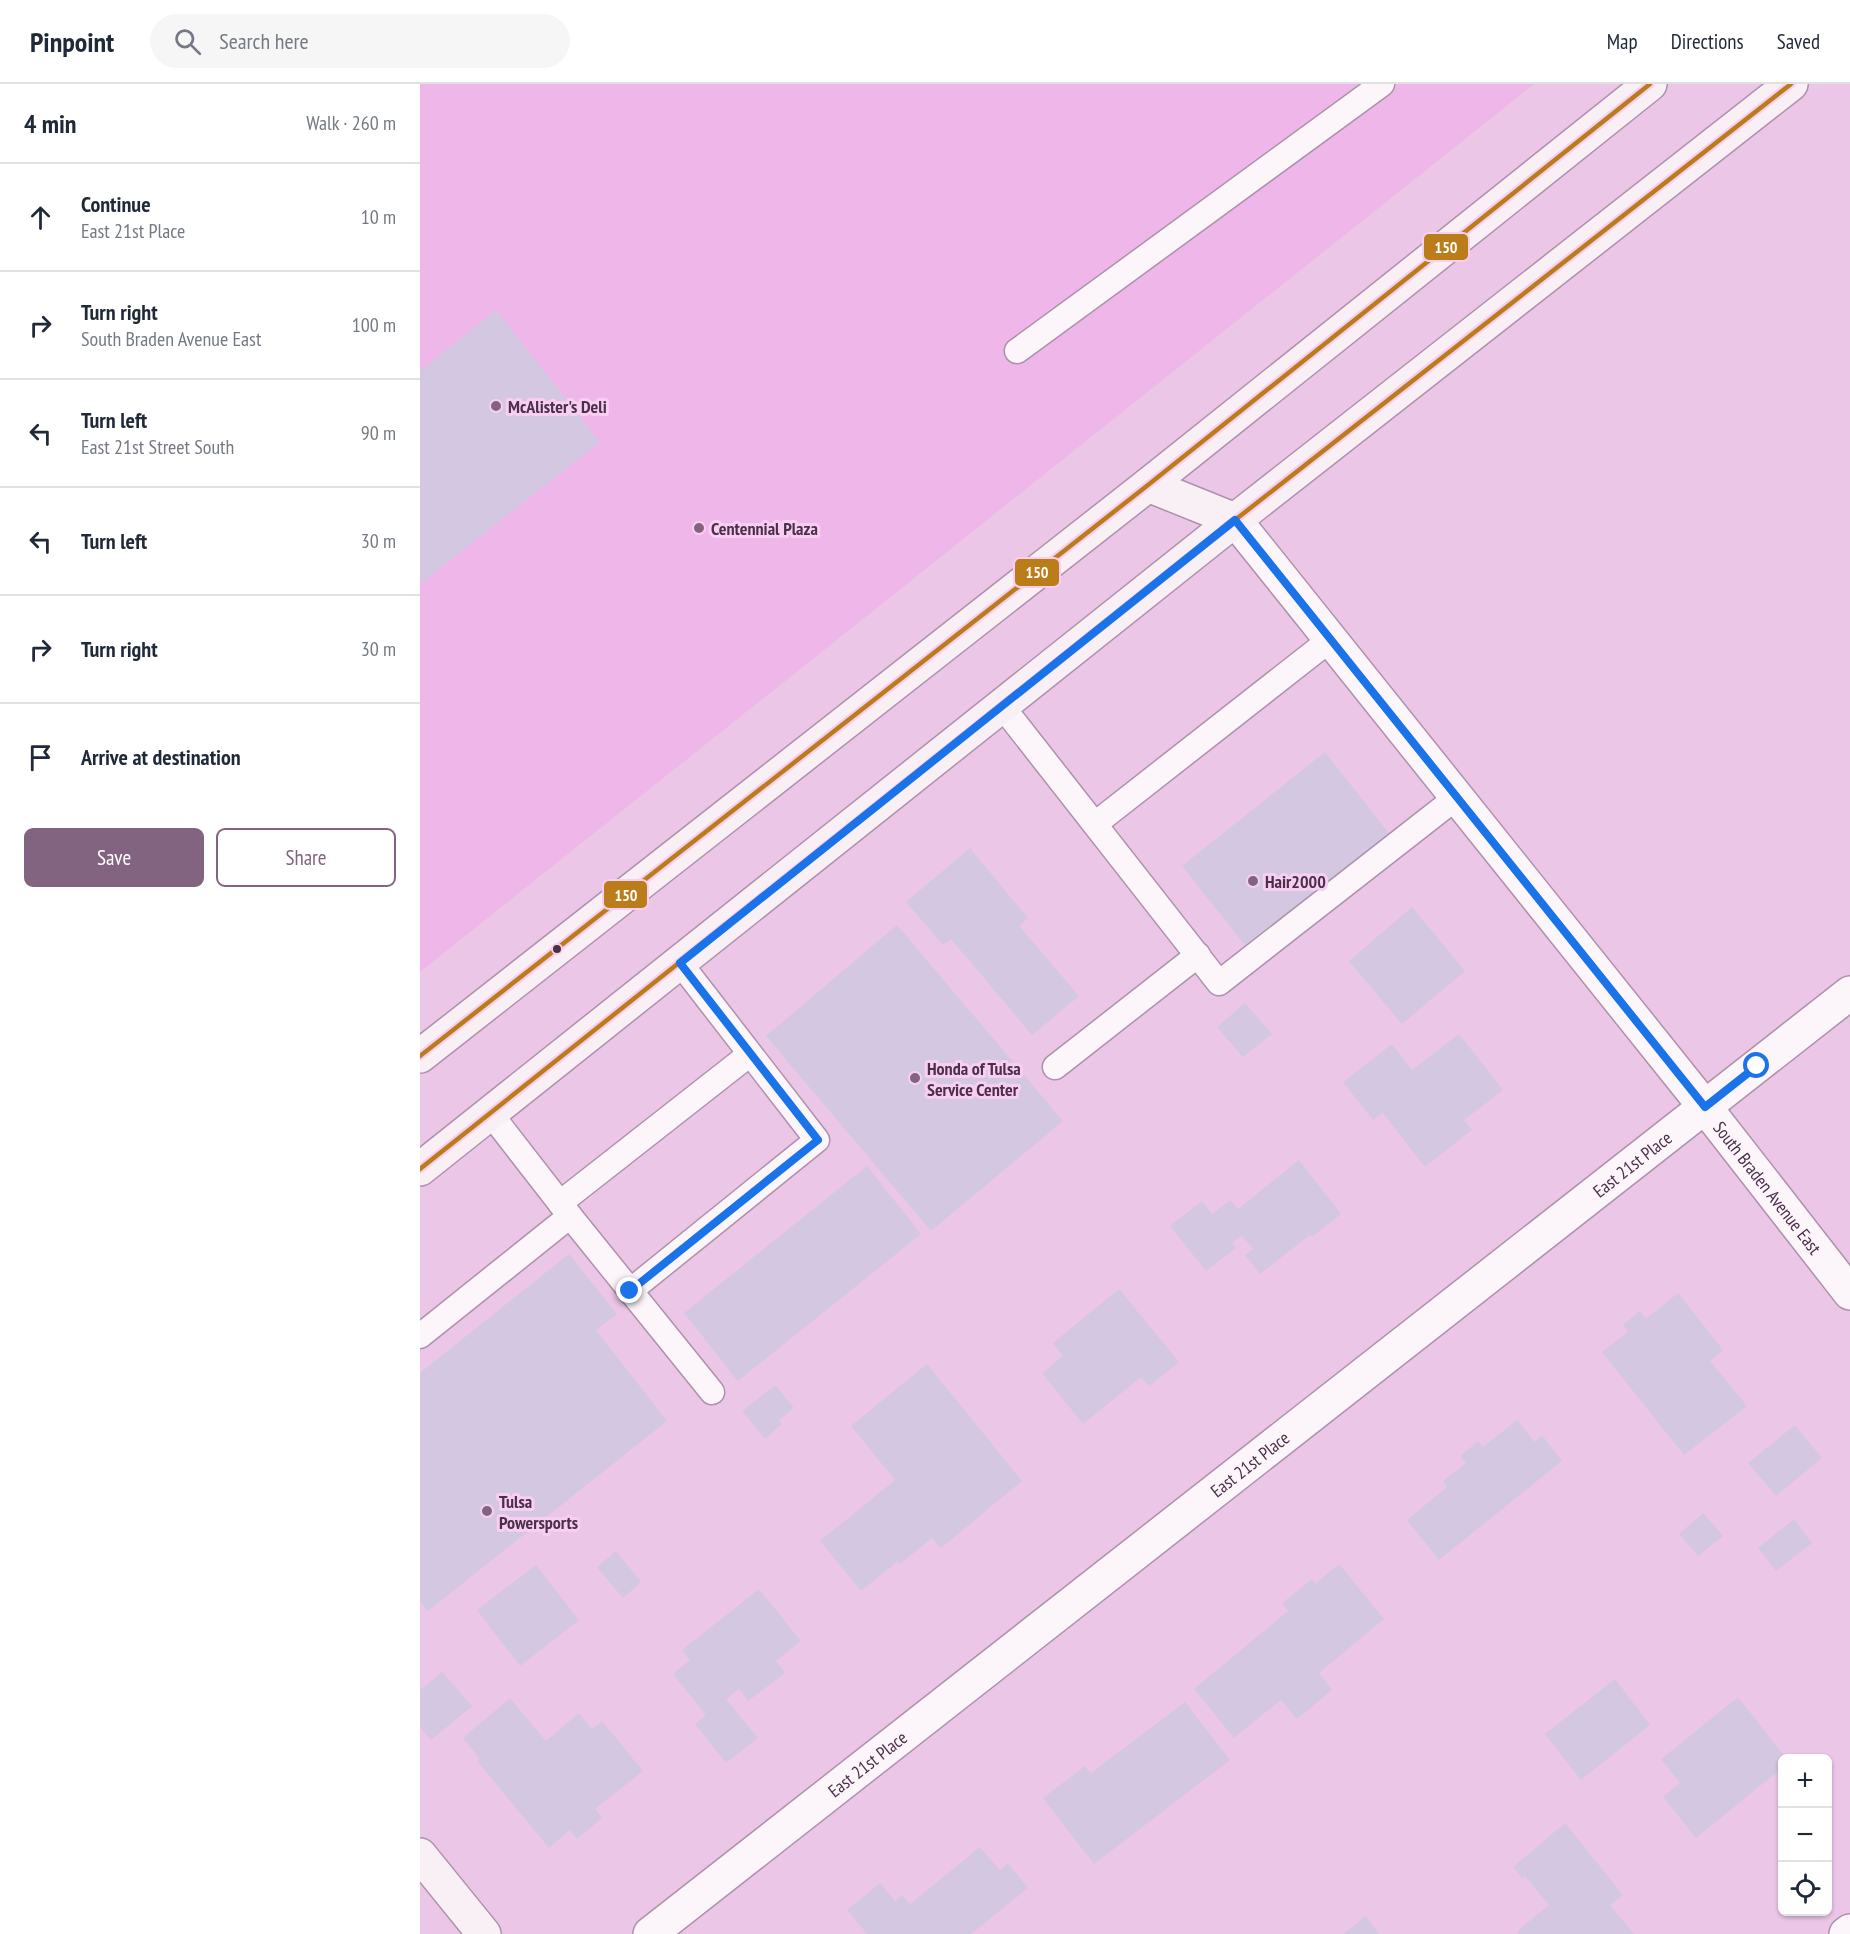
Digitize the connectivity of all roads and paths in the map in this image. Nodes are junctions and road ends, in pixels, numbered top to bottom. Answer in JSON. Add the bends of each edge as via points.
{"nodes":[{"id":1,"x":1382,"y":84,"type":"edge"},
{"id":2,"x":1650,"y":84,"type":"edge"},
{"id":3,"x":1790,"y":84,"type":"edge"},
{"id":4,"x":1017,"y":351,"type":"dead end"},
{"id":5,"x":1148,"y":485,"type":"junction"},
{"id":6,"x":1235,"y":520,"type":"junction"},
{"id":7,"x":1330,"y":639,"type":"junction"},
{"id":8,"x":1002,"y":706,"type":"junction"},
{"id":9,"x":1457,"y":797,"type":"junction"},
{"id":10,"x":1095,"y":824,"type":"junction"},
{"id":11,"x":1198,"y":955,"type":"junction"},
{"id":12,"x":680,"y":963,"type":"junction"},
{"id":13,"x":1850,"y":993,"type":"edge"},
{"id":14,"x":750,"y":1054,"type":"junction"},
{"id":15,"x":420,"y":1056,"type":"edge"},
{"id":16,"x":1055,"y":1066,"type":"dead end"},
{"id":17,"x":1705,"y":1107,"type":"junction"},
{"id":18,"x":490,"y":1113,"type":"junction"},
{"id":19,"x":420,"y":1169,"type":"edge"},
{"id":20,"x":565,"y":1210,"type":"junction"},
{"id":21,"x":630,"y":1291,"type":"junction"},
{"id":22,"x":1850,"y":1293,"type":"edge"},
{"id":23,"x":420,"y":1336,"type":"edge"},
{"id":24,"x":712,"y":1392,"type":"dead end"},
{"id":25,"x":420,"y":1855,"type":"edge"},
{"id":26,"x":1850,"y":1931,"type":"edge"},
{"id":27,"x":484,"y":1934,"type":"edge"},
{"id":28,"x":651,"y":1934,"type":"edge"},
{"id":29,"x":1846,"y":1934,"type":"edge"}],
"edges":[{"from":1,"to":4,"type":"lane"},
{"from":2,"to":5,"type":"main road"},
{"from":3,"to":6,"type":"main road"},
{"from":5,"to":6,"type":"main road"},
{"from":5,"to":15,"type":"main road"},
{"from":6,"to":7,"type":"street","name":"South Braden Avenue East"},
{"from":6,"to":8,"type":"main road"},
{"from":7,"to":9,"type":"street","name":"South Braden Avenue East"},
{"from":7,"to":10,"type":"lane"},
{"from":8,"to":10,"type":"lane"},
{"from":8,"to":12,"type":"main road"},
{"from":9,"to":11,"type":"lane","via":[[1219,983]]},
{"from":9,"to":17,"type":"street","name":"South Braden Avenue East"},
{"from":10,"to":11,"type":"lane"},
{"from":11,"to":16,"type":"lane"},
{"from":12,"to":14,"type":"lane"},
{"from":12,"to":18,"type":"main road"},
{"from":13,"to":17,"type":"street","name":"East 21st Place"},
{"from":14,"to":20,"type":"lane"},
{"from":14,"to":21,"type":"lane","via":[[818,1140]]},
{"from":17,"to":22,"type":"street","name":"South Braden Avenue East"},
{"from":17,"to":28,"type":"street","name":"East 21st Place"},
{"from":18,"to":19,"type":"main road"},
{"from":18,"to":20,"type":"lane"},
{"from":20,"to":21,"type":"lane"},
{"from":20,"to":23,"type":"lane"},
{"from":21,"to":24,"type":"lane"},
{"from":25,"to":27,"type":"main road"},
{"from":26,"to":29,"type":"street"}]}
